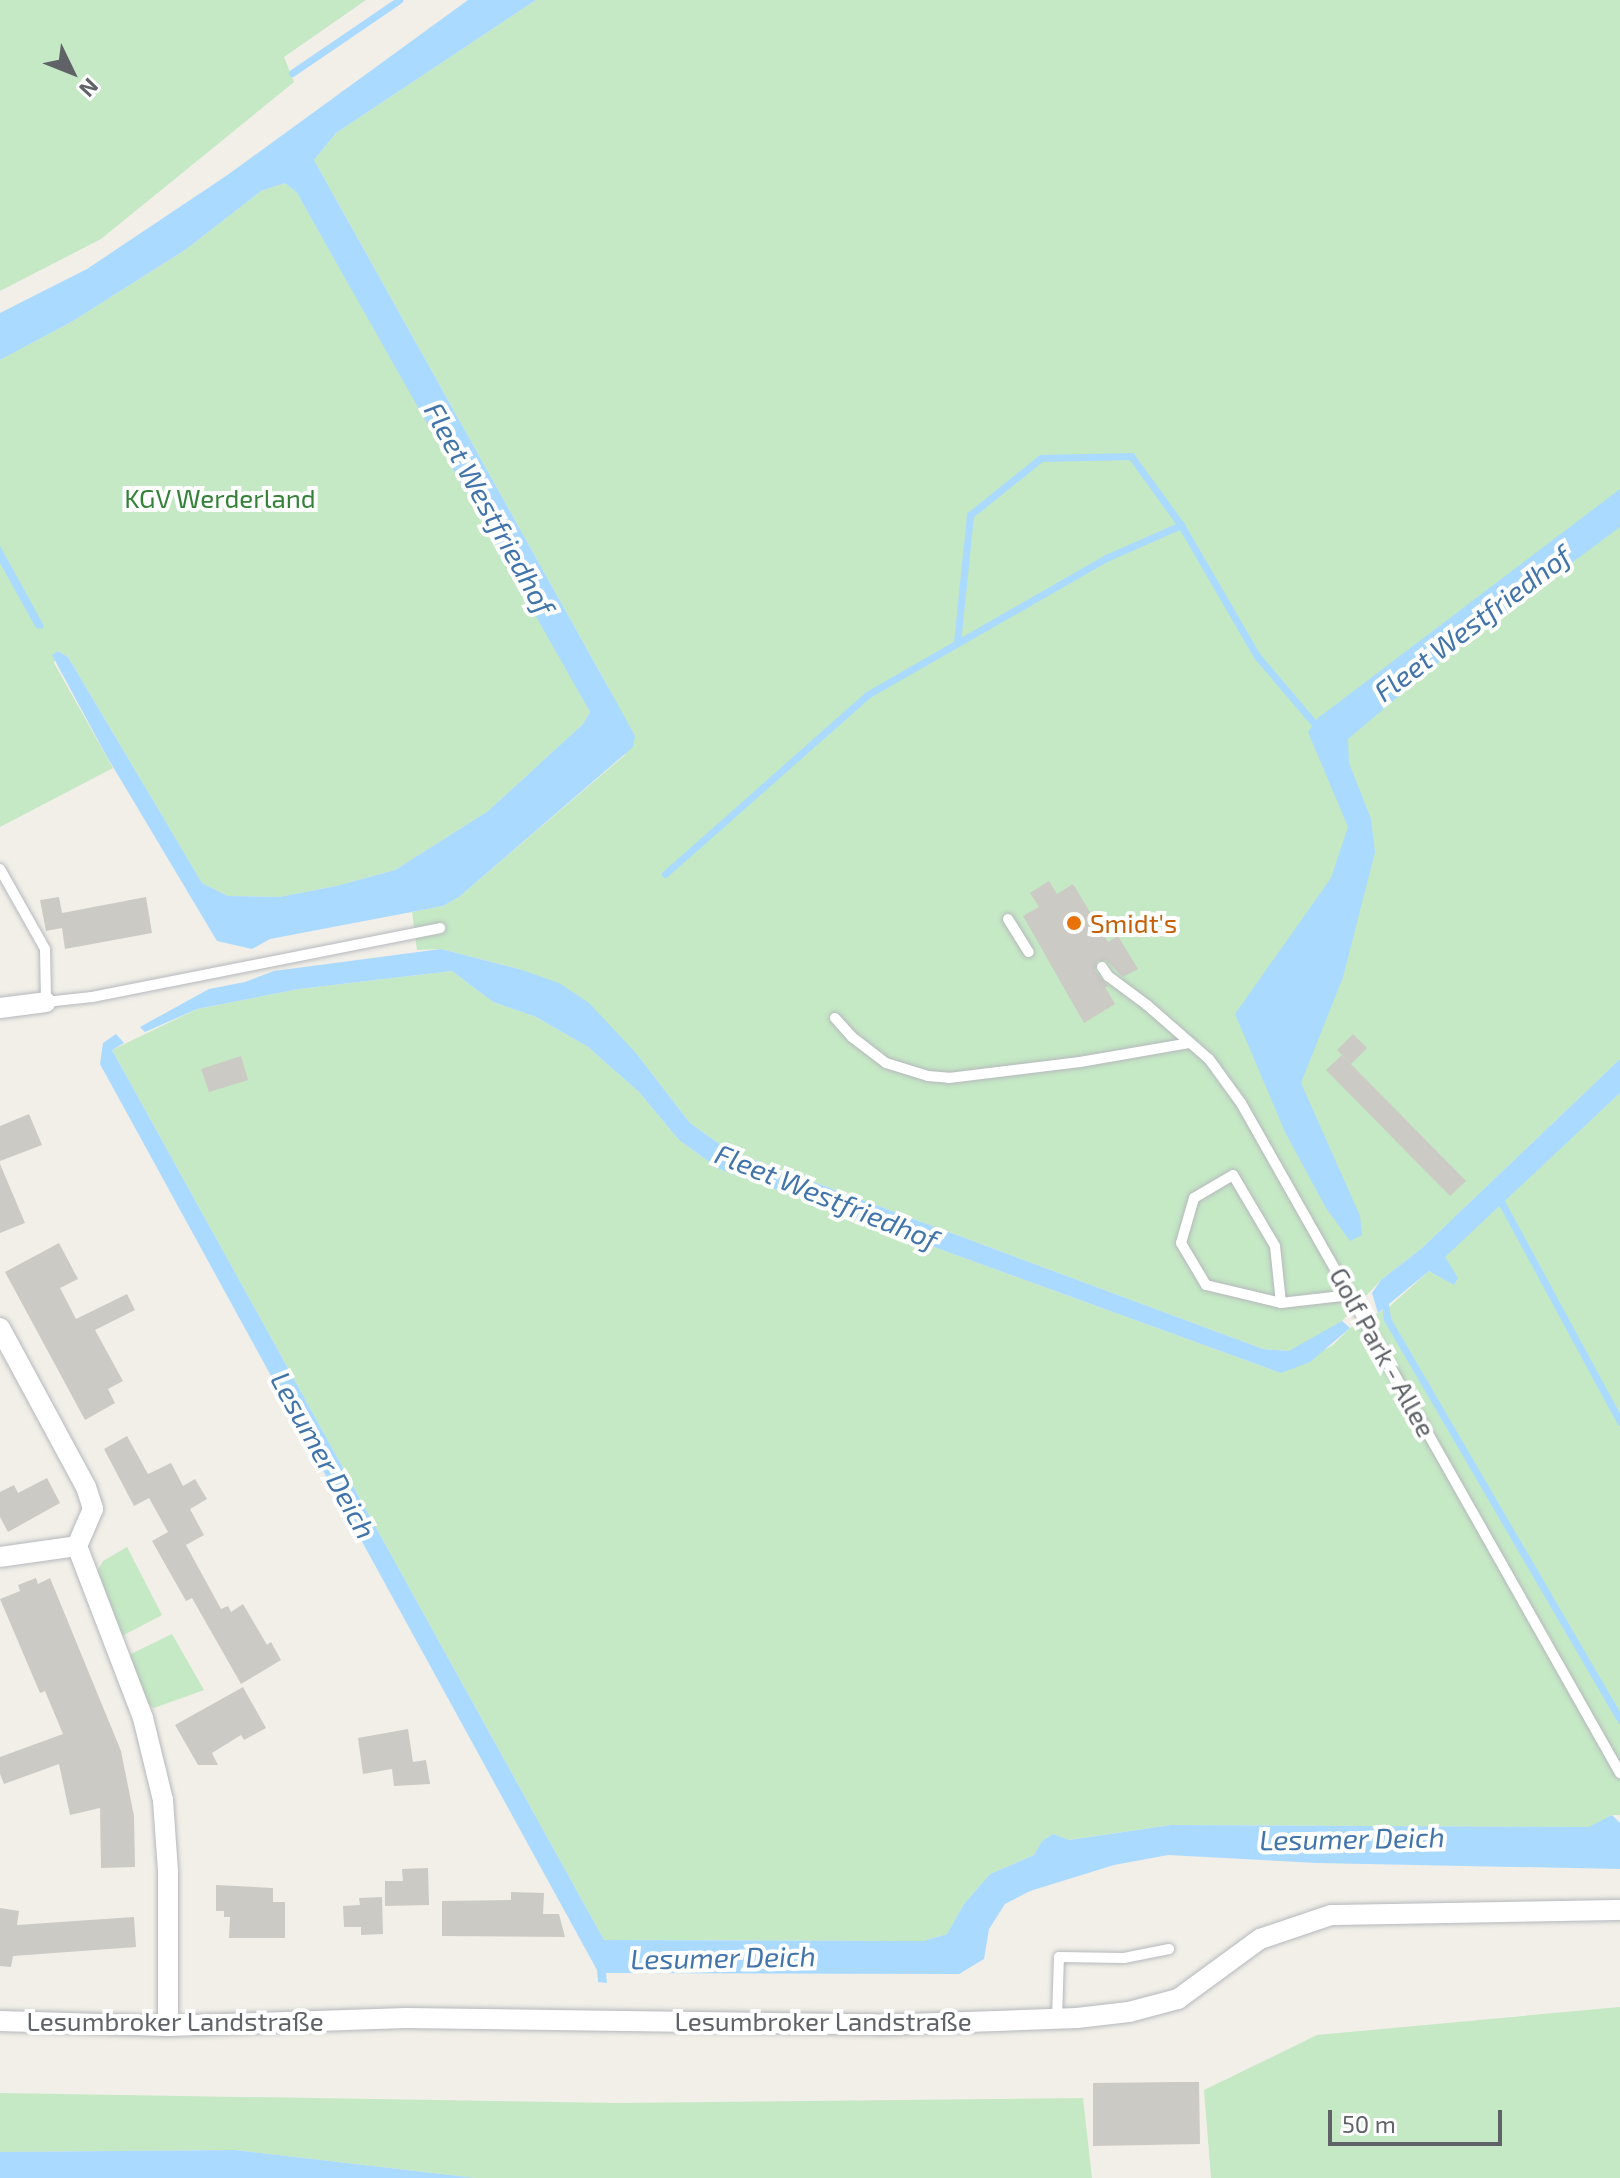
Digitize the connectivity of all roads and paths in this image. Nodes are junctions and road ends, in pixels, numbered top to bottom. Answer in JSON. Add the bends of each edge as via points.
{"nodes":[{"id":1,"x":0,"y":869,"type":"edge"},
{"id":2,"x":1008,"y":919,"type":"dead end"},
{"id":3,"x":440,"y":928,"type":"dead end"},
{"id":4,"x":1029,"y":952,"type":"dead end"},
{"id":5,"x":1102,"y":967,"type":"dead end"},
{"id":6,"x":46,"y":1002,"type":"junction"},
{"id":7,"x":0,"y":1008,"type":"edge"},
{"id":8,"x":835,"y":1018,"type":"dead end"},
{"id":9,"x":1190,"y":1043,"type":"junction"},
{"id":10,"x":1351,"y":1295,"type":"junction"},
{"id":11,"x":1281,"y":1303,"type":"junction"},
{"id":12,"x":0,"y":1328,"type":"edge"},
{"id":13,"x":77,"y":1546,"type":"junction"},
{"id":14,"x":0,"y":1557,"type":"edge"},
{"id":15,"x":1620,"y":1773,"type":"edge"},
{"id":16,"x":1620,"y":1910,"type":"edge"},
{"id":17,"x":1169,"y":1949,"type":"dead end"},
{"id":18,"x":1057,"y":2019,"type":"junction"},
{"id":19,"x":0,"y":2021,"type":"edge"},
{"id":20,"x":168,"y":2026,"type":"junction"}],
"edges":[{"from":1,"to":6,"type":"lane","via":[[45,949]]},
{"from":2,"to":4,"type":"lane"},
{"from":3,"to":6,"type":"lane"},
{"from":5,"to":9,"type":"lane","name":"Golf Park - Allee"},
{"from":6,"to":7,"type":"street"},
{"from":8,"to":9,"type":"lane","via":[[886,1063],[949,1078]]},
{"from":9,"to":10,"type":"lane","name":"Golf Park - Allee","via":[[1209,1059],[1241,1103]]},
{"from":10,"to":11,"type":"lane"},
{"from":10,"to":15,"type":"lane","name":"Golf Park - Allee"},
{"from":11,"to":11,"type":"lane","via":[[1206,1285],[1181,1243],[1194,1198],[1233,1175],[1275,1246]]},
{"from":12,"to":13,"type":"street","via":[[86,1487],[93,1509]]},
{"from":13,"to":14,"type":"street"},
{"from":13,"to":20,"type":"street","via":[[143,1718],[163,1800]]},
{"from":16,"to":18,"type":"street","name":"Lesumbroker Landstraße","via":[[1331,1915],[1260,1939],[1178,1999],[1129,2012]]},
{"from":17,"to":18,"type":"lane","via":[[1124,1958],[1059,1957]]},
{"from":18,"to":20,"type":"street","name":"Lesumbroker Landstraße","via":[[879,2025],[406,2018]]},
{"from":19,"to":20,"type":"street","name":"Lesumbroker Landstraße"}]}
